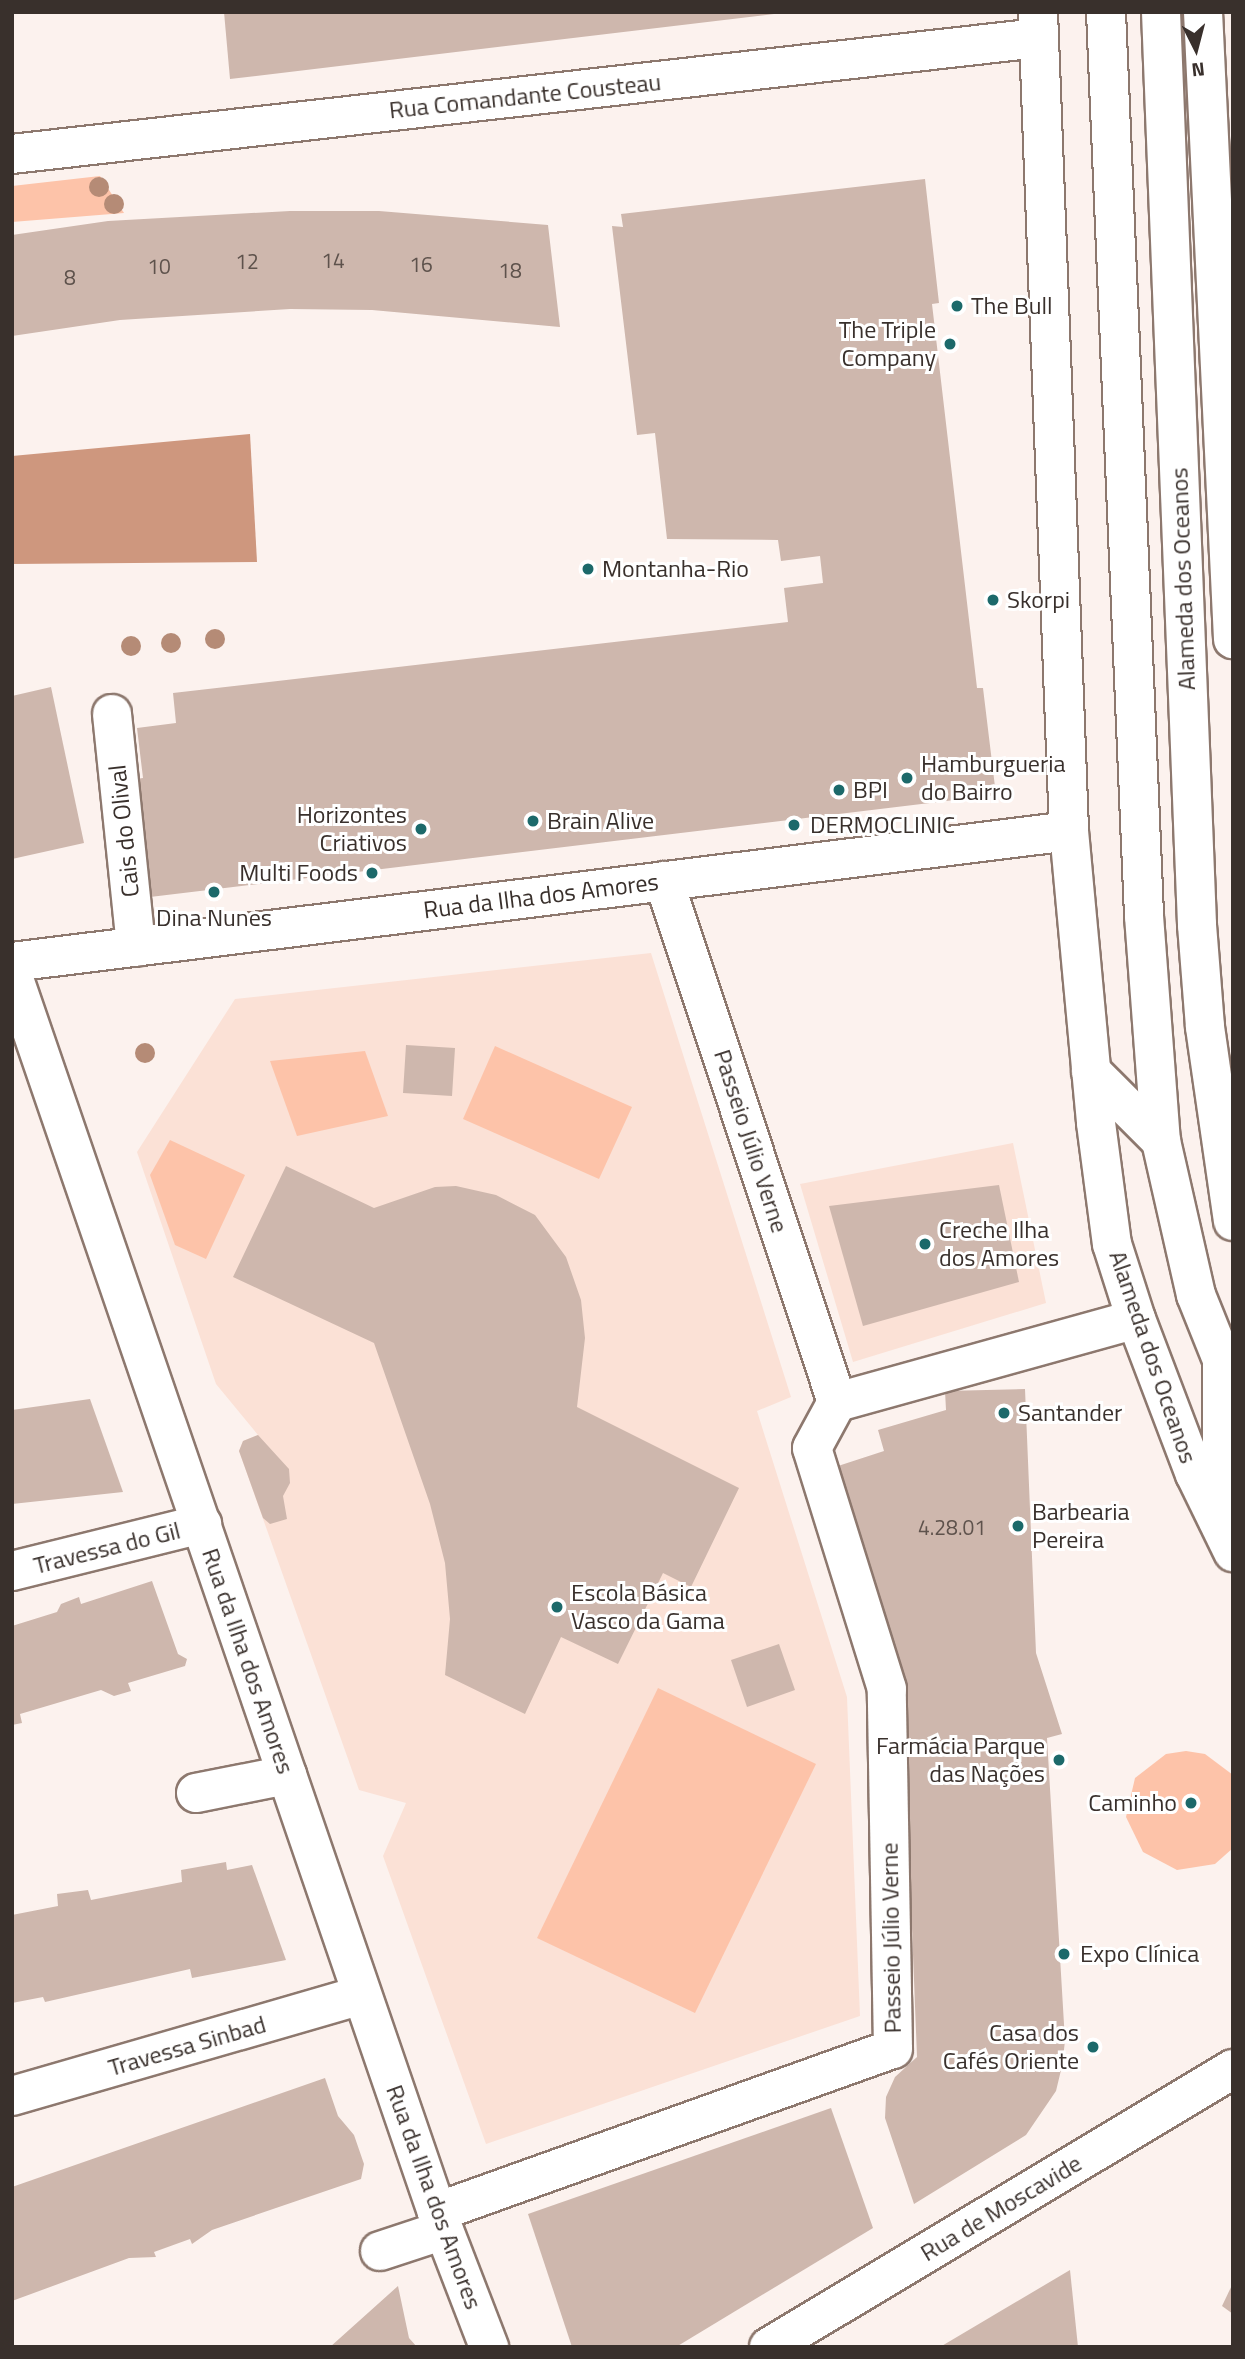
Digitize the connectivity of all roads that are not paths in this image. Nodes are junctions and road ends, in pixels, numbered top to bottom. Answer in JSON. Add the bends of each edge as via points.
{"nodes":[{"id":1,"x":1106,"y":12,"type":"edge"},
{"id":2,"x":1161,"y":12,"type":"edge"},
{"id":3,"x":1203,"y":12,"type":"edge"},
{"id":4,"x":1038,"y":25,"type":"edge"},
{"id":5,"x":12,"y":154,"type":"edge"},
{"id":6,"x":1233,"y":639,"type":"edge"},
{"id":7,"x":112,"y":715,"type":"dead end"},
{"id":8,"x":1069,"y":831,"type":"junction"},
{"id":9,"x":664,"y":881,"type":"junction"},
{"id":10,"x":136,"y":947,"type":"junction"},
{"id":11,"x":12,"y":962,"type":"edge"},
{"id":12,"x":12,"y":973,"type":"edge"},
{"id":13,"x":1091,"y":1071,"type":"junction"},
{"id":14,"x":1233,"y":1083,"type":"edge"},
{"id":15,"x":1161,"y":1141,"type":"junction"},
{"id":16,"x":1220,"y":1145,"type":"junction"},
{"id":17,"x":1233,"y":1221,"type":"edge"},
{"id":18,"x":1136,"y":1319,"type":"junction"},
{"id":19,"x":1229,"y":1366,"type":"edge"},
{"id":20,"x":837,"y":1402,"type":"junction"},
{"id":21,"x":202,"y":1524,"type":"junction"},
{"id":22,"x":1227,"y":1540,"type":"edge"},
{"id":23,"x":12,"y":1571,"type":"edge"},
{"id":24,"x":286,"y":1775,"type":"junction"},
{"id":25,"x":196,"y":1793,"type":"dead end"},
{"id":26,"x":362,"y":1995,"type":"junction"},
{"id":27,"x":1233,"y":2069,"type":"edge"},
{"id":28,"x":12,"y":2096,"type":"edge"},
{"id":29,"x":440,"y":2221,"type":"junction"},
{"id":30,"x":380,"y":2251,"type":"dead end"},
{"id":31,"x":489,"y":2347,"type":"edge"},
{"id":32,"x":769,"y":2347,"type":"edge"}],
"edges":[{"from":1,"to":15,"type":"street","via":[[1143,903]]},
{"from":2,"to":16,"type":"street","name":"Alameda dos Oceanos","via":[[1197,925]]},
{"from":3,"to":6,"type":"street","name":"Alameda dos Oceanos"},
{"from":4,"to":5,"type":"street","name":"Rua Comandante Cousteau"},
{"from":4,"to":8,"type":"street","name":"Alameda dos Oceanos"},
{"from":7,"to":10,"type":"street","name":"Cais do Olival"},
{"from":8,"to":9,"type":"street","name":"Rua da Ilha dos Amores"},
{"from":8,"to":13,"type":"street","name":"Alameda dos Oceanos"},
{"from":9,"to":10,"type":"street","name":"Rua da Ilha dos Amores"},
{"from":9,"to":20,"type":"street","name":"Passeio Júlio Verne"},
{"from":10,"to":11,"type":"street","name":"Rua da Ilha dos Amores"},
{"from":12,"to":21,"type":"street","name":"Rua da Ilha dos Amores"},
{"from":13,"to":15,"type":"street"},
{"from":13,"to":18,"type":"street","name":"Alameda dos Oceanos","via":[[1112,1244]]},
{"from":14,"to":16,"type":"street","name":"Alameda dos Oceanos"},
{"from":15,"to":19,"type":"street","via":[[1196,1295]]},
{"from":16,"to":17,"type":"street","name":"Alameda dos Oceanos"},
{"from":18,"to":20,"type":"street"},
{"from":18,"to":22,"type":"street","name":"Alameda dos Oceanos","via":[[1195,1474]]},
{"from":19,"to":22,"type":"street"},
{"from":20,"to":29,"type":"street","name":"Passeio Júlio Verne","via":[[812,1448],[887,1689],[892,2049]]},
{"from":21,"to":23,"type":"street","name":"Travessa do Gil"},
{"from":21,"to":24,"type":"street","name":"Rua da Ilha dos Amores"},
{"from":24,"to":25,"type":"street"},
{"from":24,"to":26,"type":"street","name":"Rua da Ilha dos Amores"},
{"from":26,"to":28,"type":"street","name":"Travessa Sinbad"},
{"from":26,"to":29,"type":"street","name":"Rua da Ilha dos Amores"},
{"from":27,"to":32,"type":"street","name":"Rua de Moscavide"},
{"from":29,"to":30,"type":"street"},
{"from":29,"to":31,"type":"street","name":"Rua da Ilha dos Amores"}]}
